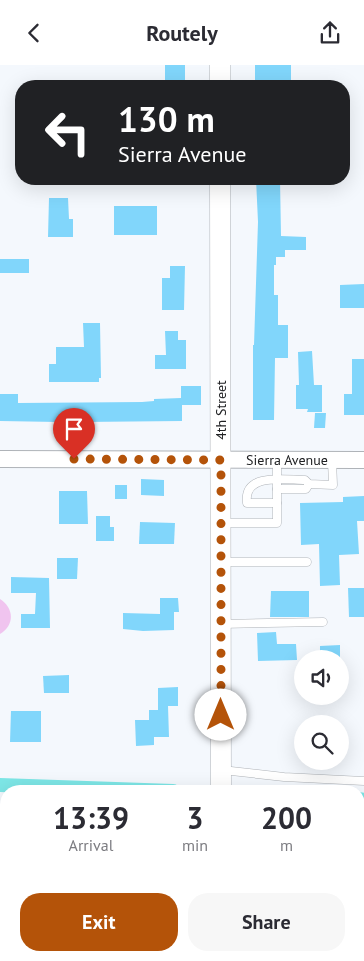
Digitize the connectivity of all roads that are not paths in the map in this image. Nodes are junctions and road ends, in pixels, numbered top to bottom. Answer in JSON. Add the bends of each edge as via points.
{"nodes":[{"id":1,"x":220,"y":65,"type":"edge"},
{"id":2,"x":220,"y":80,"type":"edge"},
{"id":3,"x":220,"y":185,"type":"edge"},
{"id":4,"x":0,"y":459,"type":"edge"},
{"id":5,"x":221,"y":460,"type":"junction"},
{"id":6,"x":277,"y":460,"type":"junction"},
{"id":7,"x":332,"y":460,"type":"junction"},
{"id":8,"x":364,"y":460,"type":"edge"},
{"id":9,"x":277,"y":480,"type":"junction"},
{"id":10,"x":309,"y":484,"type":"junction"},
{"id":11,"x":277,"y":489,"type":"junction"},
{"id":12,"x":277,"y":503,"type":"junction"},
{"id":13,"x":220,"y":523,"type":"junction"},
{"id":14,"x":221,"y":562,"type":"junction"},
{"id":15,"x":307,"y":562,"type":"dead end"},
{"id":16,"x":323,"y":622,"type":"dead end"},
{"id":17,"x":221,"y":624,"type":"junction"},
{"id":18,"x":221,"y":779,"type":"edge"},
{"id":19,"x":364,"y":781,"type":"edge"}],
"edges":[{"from":1,"to":2,"type":"street"},
{"from":3,"to":5,"type":"street","name":"4th Street"},
{"from":4,"to":5,"type":"street","name":"Sierra Avenue"},
{"from":5,"to":6,"type":"street","name":"Sierra Avenue"},
{"from":5,"to":13,"type":"street","name":"4th Street"},
{"from":6,"to":7,"type":"street","name":"Sierra Avenue"},
{"from":6,"to":9,"type":"lane"},
{"from":7,"to":8,"type":"street","name":"Sierra Avenue"},
{"from":7,"to":10,"type":"lane","via":[[332,485]]},
{"from":9,"to":10,"type":"lane","via":[[305,480]]},
{"from":9,"to":11,"type":"lane"},
{"from":9,"to":12,"type":"lane","via":[[260,480],[246,494],[248,503]]},
{"from":10,"to":11,"type":"lane","via":[[306,489]]},
{"from":11,"to":12,"type":"lane"},
{"from":12,"to":13,"type":"lane","via":[[277,523]]},
{"from":13,"to":14,"type":"street","name":"4th Street"},
{"from":14,"to":15,"type":"lane"},
{"from":14,"to":17,"type":"street","name":"4th Street"},
{"from":16,"to":17,"type":"lane"},
{"from":17,"to":18,"type":"street","name":"4th Street"},
{"from":18,"to":19,"type":"lane","via":[[284,777]]}]}
